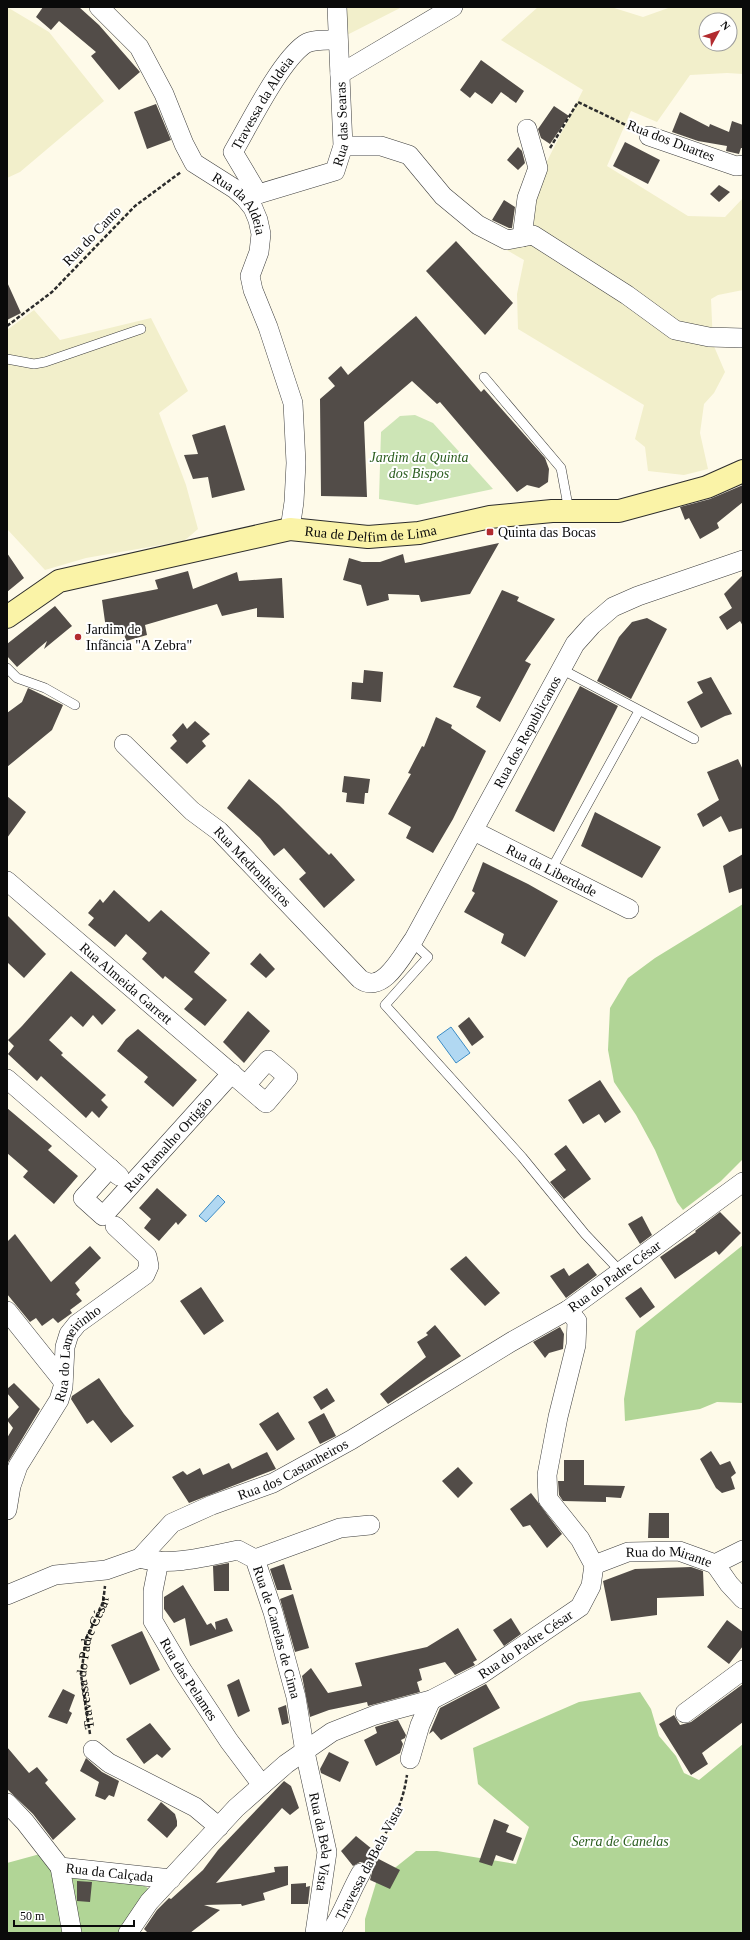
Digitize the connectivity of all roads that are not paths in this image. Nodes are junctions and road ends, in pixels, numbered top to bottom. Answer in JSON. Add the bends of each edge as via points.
{"nodes":[{"id":1,"x":99,"y":7,"type":"edge"},
{"id":2,"x":338,"y":7,"type":"edge"},
{"id":3,"x":453,"y":7,"type":"edge"},
{"id":4,"x":338,"y":40,"type":"junction"},
{"id":5,"x":340,"y":74,"type":"junction"},
{"id":6,"x":527,"y":129,"type":"dead end"},
{"id":7,"x":649,"y":136,"type":"road end"},
{"id":8,"x":343,"y":146,"type":"junction"},
{"id":9,"x":743,"y":165,"type":"edge"},
{"id":10,"x":252,"y":196,"type":"junction"},
{"id":11,"x":522,"y":237,"type":"junction"},
{"id":12,"x":141,"y":329,"type":"dead end"},
{"id":13,"x":743,"y":338,"type":"edge"},
{"id":14,"x":7,"y":359,"type":"edge"},
{"id":15,"x":484,"y":377,"type":"dead end"},
{"id":16,"x":743,"y":471,"type":"edge"},
{"id":17,"x":569,"y":512,"type":"junction"},
{"id":18,"x":290,"y":529,"type":"junction"},
{"id":19,"x":743,"y":560,"type":"edge"},
{"id":20,"x":7,"y":617,"type":"edge"},
{"id":21,"x":7,"y":668,"type":"edge"},
{"id":22,"x":561,"y":669,"type":"junction"},
{"id":23,"x":75,"y":705,"type":"dead end"},
{"id":24,"x":639,"y":711,"type":"junction"},
{"id":25,"x":694,"y":739,"type":"dead end"},
{"id":26,"x":124,"y":744,"type":"dead end"},
{"id":27,"x":474,"y":831,"type":"junction"},
{"id":28,"x":551,"y":870,"type":"junction"},
{"id":29,"x":7,"y":881,"type":"edge"},
{"id":30,"x":629,"y":909,"type":"dead end"},
{"id":31,"x":412,"y":942,"type":"junction"},
{"id":32,"x":380,"y":981,"type":"joint"},
{"id":33,"x":7,"y":1079,"type":"edge"},
{"id":34,"x":239,"y":1079,"type":"joint"},
{"id":35,"x":110,"y":1168,"type":"junction"},
{"id":36,"x":743,"y":1182,"type":"edge"},
{"id":37,"x":129,"y":1185,"type":"junction"},
{"id":38,"x":109,"y":1221,"type":"junction"},
{"id":39,"x":621,"y":1272,"type":"junction"},
{"id":40,"x":568,"y":1310,"type":"junction"},
{"id":41,"x":7,"y":1311,"type":"edge"},
{"id":42,"x":63,"y":1381,"type":"junction"},
{"id":43,"x":7,"y":1510,"type":"edge"},
{"id":44,"x":370,"y":1524,"type":"dead end"},
{"id":45,"x":743,"y":1550,"type":"edge"},
{"id":46,"x":140,"y":1558,"type":"junction"},
{"id":47,"x":255,"y":1559,"type":"junction"},
{"id":48,"x":159,"y":1561,"type":"junction"},
{"id":49,"x":715,"y":1564,"type":"junction"},
{"id":50,"x":594,"y":1565,"type":"junction"},
{"id":51,"x":7,"y":1595,"type":"edge"},
{"id":52,"x":743,"y":1599,"type":"edge"},
{"id":53,"x":743,"y":1670,"type":"edge"},
{"id":54,"x":431,"y":1700,"type":"junction"},
{"id":55,"x":685,"y":1713,"type":"dead end"},
{"id":56,"x":93,"y":1750,"type":"road end"},
{"id":57,"x":305,"y":1752,"type":"junction"},
{"id":58,"x":410,"y":1759,"type":"road end"},
{"id":59,"x":262,"y":1785,"type":"junction"},
{"id":60,"x":7,"y":1803,"type":"edge"},
{"id":61,"x":219,"y":1827,"type":"junction"},
{"id":62,"x":60,"y":1867,"type":"junction"},
{"id":63,"x":361,"y":1873,"type":"road end"},
{"id":64,"x":171,"y":1879,"type":"junction"},
{"id":65,"x":72,"y":1933,"type":"edge"},
{"id":66,"x":128,"y":1933,"type":"edge"},
{"id":67,"x":315,"y":1933,"type":"edge"},
{"id":68,"x":330,"y":1933,"type":"edge"}],
"edges":[{"from":1,"to":10,"type":"street","name":"Rua da Aldeia","via":[[139,47],[164,94],[194,163],[235,189]]},
{"from":2,"to":4,"type":"street","name":"Rua das Searas"},
{"from":3,"to":5,"type":"street"},
{"from":4,"to":5,"type":"street","name":"Rua das Searas"},
{"from":4,"to":10,"type":"street","name":"Travessa da Aldeia","via":[[306,44],[290,59],[233,152]]},
{"from":5,"to":8,"type":"street","name":"Rua das Searas"},
{"from":6,"to":11,"type":"street","via":[[538,168],[527,198]]},
{"from":7,"to":9,"type":"street","name":"Rua dos Duartes","via":[[736,166]]},
{"from":8,"to":10,"type":"street","name":"Rua das Searas","via":[[335,171]]},
{"from":8,"to":11,"type":"street","via":[[382,146],[408,155],[442,196],[478,225],[507,240]]},
{"from":10,"to":18,"type":"street","name":"Rua da Aldeia","via":[[261,234],[259,252],[250,276],[293,404],[296,463]]},
{"from":11,"to":13,"type":"street","via":[[533,235],[627,295],[675,330],[709,337]]},
{"from":12,"to":14,"type":"lane","via":[[46,362],[34,364]]},
{"from":15,"to":17,"type":"lane","via":[[561,468]]},
{"from":16,"to":17,"type":"main road","name":"Rua de Delfim de Lima","via":[[707,487],[619,511]]},
{"from":17,"to":18,"type":"main road","name":"Rua de Delfim de Lima","via":[[552,511],[490,517],[419,533],[368,537]]},
{"from":18,"to":20,"type":"main road","name":"Rua de Delfim de Lima","via":[[59,581]]},
{"from":19,"to":22,"type":"street","name":"Rua dos Republicanos","via":[[613,607],[574,644]]},
{"from":21,"to":23,"type":"lane","via":[[18,678],[45,688]]},
{"from":22,"to":24,"type":"lane"},
{"from":22,"to":27,"type":"street","name":"Rua dos Republicanos"},
{"from":24,"to":25,"type":"lane"},
{"from":24,"to":28,"type":"lane"},
{"from":26,"to":32,"type":"street","name":"Rua Medronheiros","via":[[192,810],[219,831],[360,979],[369,984]]},
{"from":27,"to":28,"type":"street","name":"Rua da Liberdade"},
{"from":27,"to":31,"type":"street","name":"Rua dos Republicanos"},
{"from":28,"to":30,"type":"street","name":"Rua da Liberdade"},
{"from":29,"to":34,"type":"street","name":"Rua Almeida Garrett"},
{"from":31,"to":32,"type":"street","name":"Rua dos Republicanos","via":[[390,973]]},
{"from":31,"to":39,"type":"lane","via":[[428,957],[385,1005],[522,1156],[585,1234]]},
{"from":33,"to":35,"type":"street"},
{"from":34,"to":37,"type":"street","name":"Rua Ramalho Ortigão"},
{"from":35,"to":37,"type":"street"},
{"from":35,"to":38,"type":"street","via":[[83,1198]]},
{"from":36,"to":39,"type":"street","name":"Rua do Padre César"},
{"from":37,"to":38,"type":"street","name":"Rua Ramalho Ortigão"},
{"from":38,"to":42,"type":"street","name":"Rua do Lameirinho","via":[[147,1256],[148,1269],[145,1275],[77,1324],[69,1334],[65,1347]]},
{"from":39,"to":40,"type":"street","name":"Rua do Padre César"},
{"from":40,"to":46,"type":"street","name":"Rua dos Castanheiros","via":[[311,1463],[273,1483],[212,1505],[172,1523]]},
{"from":40,"to":50,"type":"street","name":"Rua do Padre César","via":[[576,1321],[576,1345],[546,1476],[548,1499],[580,1539]]},
{"from":41,"to":42,"type":"street"},
{"from":42,"to":43,"type":"street","name":"Rua do Lameirinho","via":[[59,1400],[18,1466]]},
{"from":44,"to":47,"type":"street","via":[[340,1528]]},
{"from":45,"to":49,"type":"street","name":"Rua do Mirante"},
{"from":46,"to":48,"type":"street","name":"Rua de Canelas de Cima"},
{"from":46,"to":51,"type":"street","name":"Rua dos Castanheiros","via":[[106,1570],[55,1575]]},
{"from":47,"to":48,"type":"street","name":"Rua de Canelas de Cima","via":[[238,1550],[202,1558]]},
{"from":47,"to":57,"type":"street","name":"Rua de Canelas de Cima","via":[[273,1612],[296,1697]]},
{"from":48,"to":59,"type":"street","name":"Rua das Pelames","via":[[153,1591],[153,1621],[229,1741]]},
{"from":49,"to":50,"type":"street","name":"Rua do Mirante","via":[[679,1551],[628,1552]]},
{"from":49,"to":52,"type":"street"},
{"from":50,"to":54,"type":"street","name":"Rua do Padre César","via":[[591,1586],[580,1607],[483,1674]]},
{"from":53,"to":55,"type":"street"},
{"from":54,"to":57,"type":"street","name":"Rua do Padre César","via":[[375,1715],[332,1732]]},
{"from":54,"to":58,"type":"street"},
{"from":56,"to":61,"type":"street","name":"Travessa do Padre César","via":[[109,1763],[195,1807]]},
{"from":57,"to":59,"type":"street","name":"Rua do Padre César","via":[[286,1764]]},
{"from":57,"to":67,"type":"street","name":"Rua da Bela Vista","via":[[327,1852]]},
{"from":59,"to":61,"type":"street","name":"Rua do Padre César"},
{"from":60,"to":62,"type":"street","name":"Rua da Calçada"},
{"from":61,"to":64,"type":"street","name":"Rua do Padre César"},
{"from":62,"to":64,"type":"street","name":"Rua da Calçada"},
{"from":62,"to":65,"type":"street"},
{"from":63,"to":68,"type":"street","name":"Travessa da Bela Vista","via":[[338,1922]]},
{"from":64,"to":66,"type":"street","name":"Rua do Padre César","via":[[149,1902]]}]}
